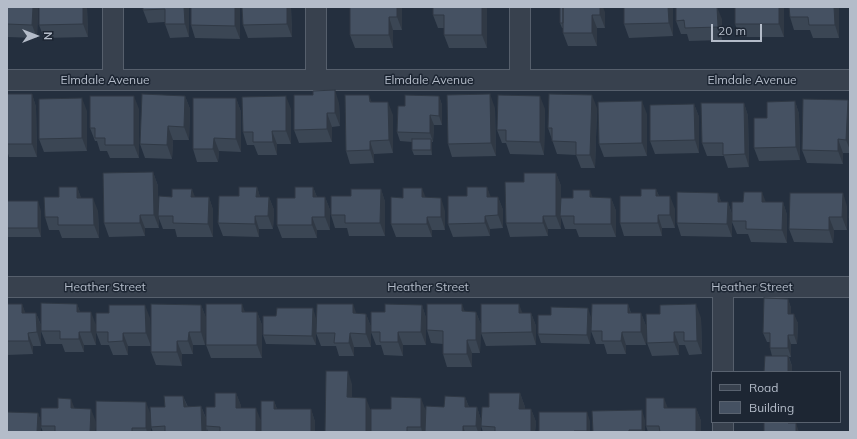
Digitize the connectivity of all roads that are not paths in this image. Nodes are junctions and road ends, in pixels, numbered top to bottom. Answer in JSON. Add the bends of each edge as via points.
{"nodes":[{"id":1,"x":113,"y":7,"type":"edge"},
{"id":2,"x":316,"y":7,"type":"edge"},
{"id":3,"x":520,"y":7,"type":"edge"},
{"id":4,"x":7,"y":80,"type":"edge"},
{"id":5,"x":113,"y":80,"type":"junction"},
{"id":6,"x":316,"y":80,"type":"junction"},
{"id":7,"x":520,"y":80,"type":"junction"},
{"id":8,"x":850,"y":80,"type":"edge"},
{"id":9,"x":7,"y":287,"type":"edge"},
{"id":10,"x":724,"y":287,"type":"junction"},
{"id":11,"x":850,"y":287,"type":"edge"},
{"id":12,"x":724,"y":371,"type":"edge"}],
"edges":[{"from":1,"to":5,"type":"street"},
{"from":2,"to":6,"type":"street"},
{"from":3,"to":7,"type":"street"},
{"from":4,"to":5,"type":"street","name":"Elmdale Avenue"},
{"from":5,"to":6,"type":"street","name":"Elmdale Avenue"},
{"from":6,"to":7,"type":"street","name":"Elmdale Avenue"},
{"from":7,"to":8,"type":"street","name":"Elmdale Avenue"},
{"from":9,"to":10,"type":"street","name":"Heather Street"},
{"from":10,"to":11,"type":"street","name":"Heather Street"},
{"from":10,"to":12,"type":"street"}]}
